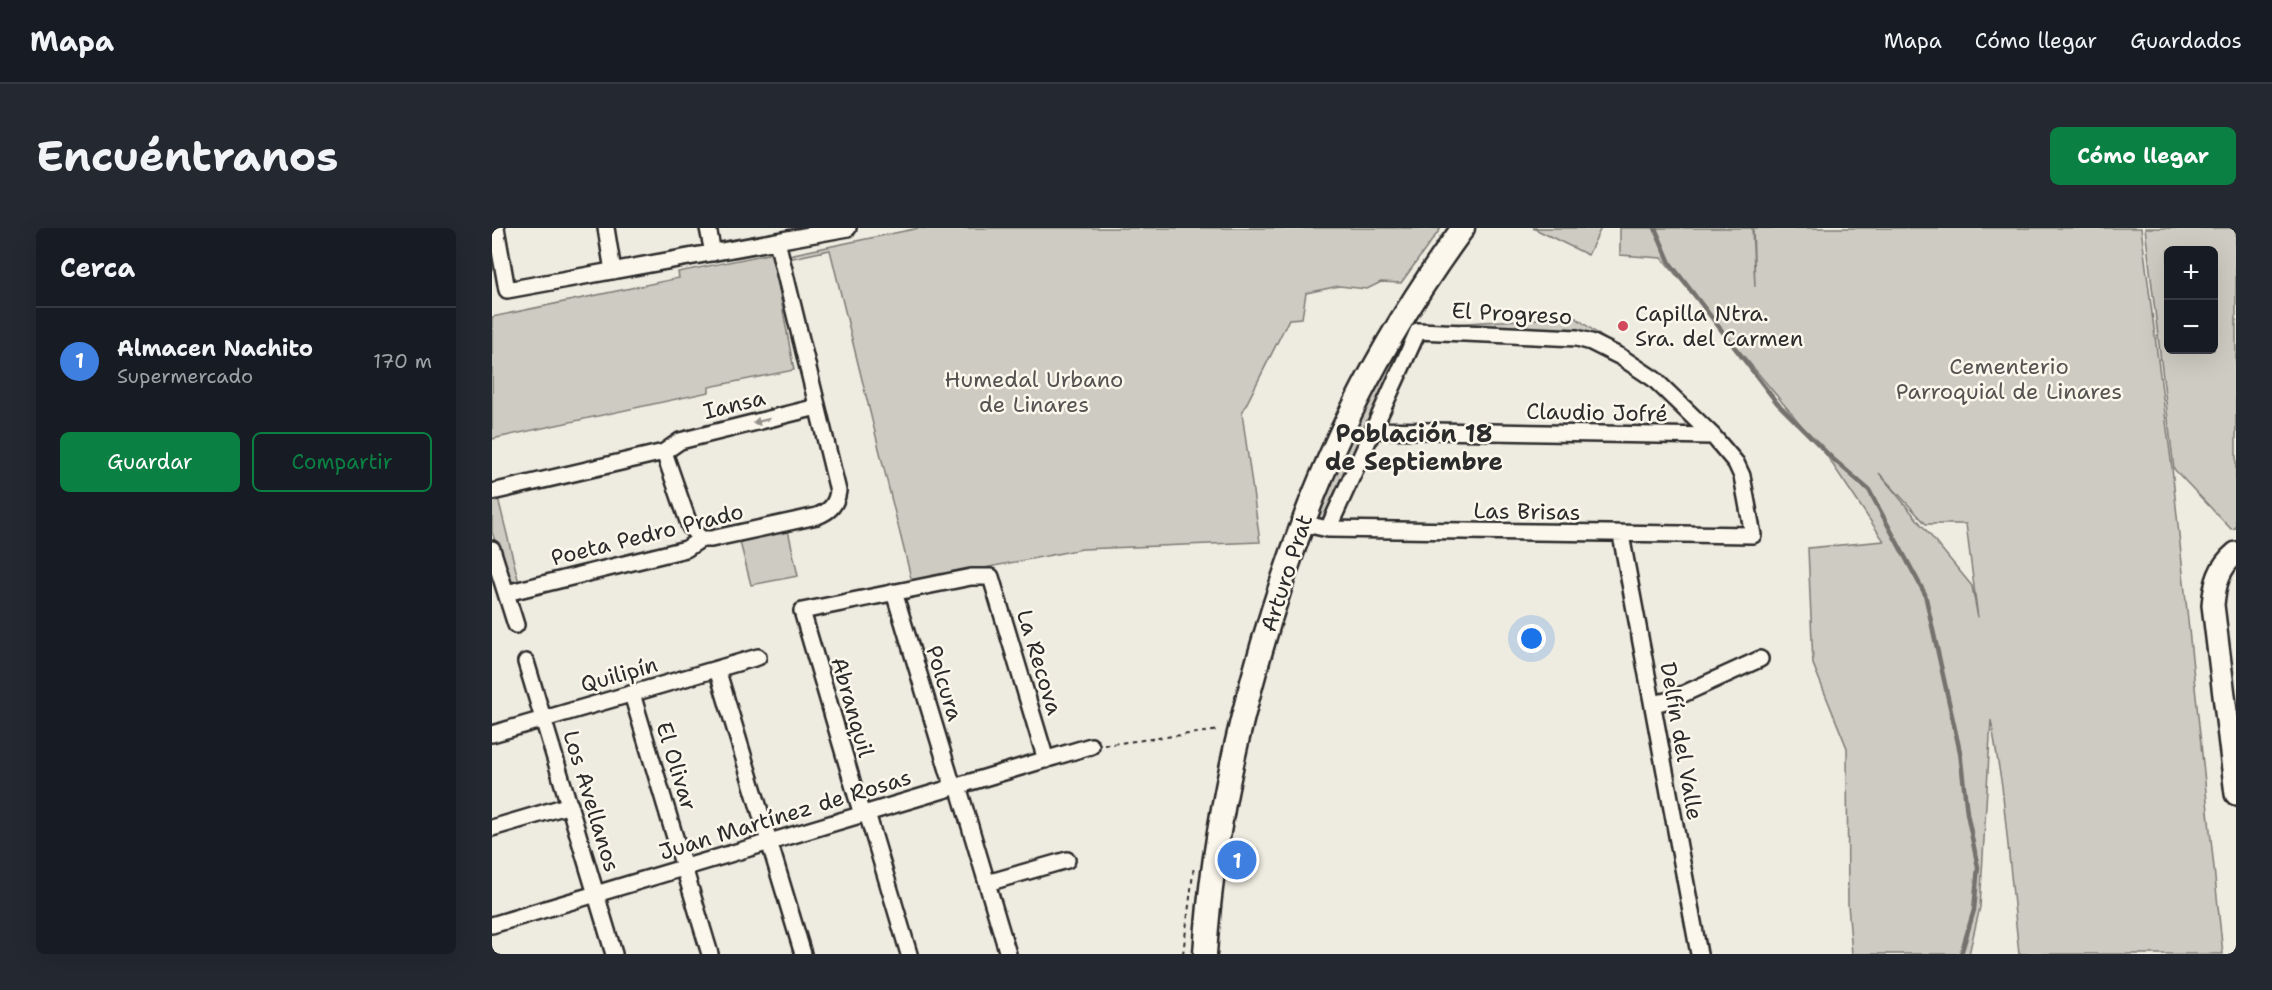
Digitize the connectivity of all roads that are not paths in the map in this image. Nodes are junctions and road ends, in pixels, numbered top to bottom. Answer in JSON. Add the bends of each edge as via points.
{"nodes":[{"id":1,"x":496,"y":228,"type":"edge"},
{"id":2,"x":606,"y":228,"type":"edge"},
{"id":3,"x":708,"y":228,"type":"edge"},
{"id":4,"x":848,"y":228,"type":"edge"},
{"id":5,"x":1463,"y":228,"type":"edge"},
{"id":6,"x":811,"y":231,"type":"edge"},
{"id":7,"x":777,"y":241,"type":"junction"},
{"id":8,"x":713,"y":253,"type":"junction"},
{"id":9,"x":613,"y":271,"type":"junction"},
{"id":10,"x":1418,"y":331,"type":"joint"},
{"id":11,"x":818,"y":407,"type":"junction"},
{"id":12,"x":1373,"y":430,"type":"junction"},
{"id":13,"x":1713,"y":436,"type":"junction"},
{"id":14,"x":664,"y":452,"type":"junction"},
{"id":15,"x":492,"y":492,"type":"edge"},
{"id":16,"x":1301,"y":523,"type":"junction"},
{"id":17,"x":1328,"y":529,"type":"junction"},
{"id":18,"x":1622,"y":535,"type":"junction"},
{"id":19,"x":1753,"y":535,"type":"joint"},
{"id":20,"x":700,"y":539,"type":"junction"},
{"id":21,"x":492,"y":549,"type":"edge"},
{"id":22,"x":2236,"y":553,"type":"edge"},
{"id":23,"x":894,"y":592,"type":"junction"},
{"id":24,"x":506,"y":593,"type":"junction"},
{"id":25,"x":516,"y":625,"type":"dead end"},
{"id":26,"x":758,"y":657,"type":"dead end"},
{"id":27,"x":1760,"y":659,"type":"dead end"},
{"id":28,"x":526,"y":662,"type":"dead end"},
{"id":29,"x":717,"y":669,"type":"junction"},
{"id":30,"x":632,"y":694,"type":"junction"},
{"id":31,"x":1653,"y":704,"type":"junction"},
{"id":32,"x":544,"y":719,"type":"junction"},
{"id":33,"x":492,"y":734,"type":"edge"},
{"id":34,"x":1091,"y":746,"type":"road end"},
{"id":35,"x":1046,"y":760,"type":"junction"},
{"id":36,"x":955,"y":787,"type":"junction"},
{"id":37,"x":2236,"y":790,"type":"edge"},
{"id":38,"x":570,"y":805,"type":"junction"},
{"id":39,"x":864,"y":814,"type":"junction"},
{"id":40,"x":492,"y":828,"type":"edge"},
{"id":41,"x":770,"y":842,"type":"junction"},
{"id":42,"x":1067,"y":860,"type":"dead end"},
{"id":43,"x":684,"y":868,"type":"junction"},
{"id":44,"x":987,"y":884,"type":"junction"},
{"id":45,"x":596,"y":894,"type":"junction"},
{"id":46,"x":492,"y":925,"type":"edge"},
{"id":47,"x":614,"y":954,"type":"edge"},
{"id":48,"x":710,"y":954,"type":"edge"},
{"id":49,"x":803,"y":954,"type":"edge"},
{"id":50,"x":909,"y":954,"type":"edge"},
{"id":51,"x":1008,"y":954,"type":"edge"},
{"id":52,"x":1205,"y":954,"type":"edge"},
{"id":53,"x":1699,"y":954,"type":"edge"}],
"edges":[{"from":1,"to":9,"type":"street","via":[[507,290]]},
{"from":2,"to":9,"type":"street"},
{"from":3,"to":8,"type":"street"},
{"from":4,"to":6,"type":"street"},
{"from":5,"to":16,"type":"main road","name":"Arturo Prat","via":[[1430,273],[1369,374],[1330,451]]},
{"from":6,"to":7,"type":"street"},
{"from":7,"to":8,"type":"street"},
{"from":7,"to":11,"type":"street"},
{"from":8,"to":9,"type":"street"},
{"from":10,"to":12,"type":"street","name":"Arturo Prat"},
{"from":10,"to":13,"type":"street","name":"El Progreso","via":[[1577,338],[1591,342],[1654,379]]},
{"from":11,"to":14,"type":"street","name":"Iansa","one_way":true,"via":[[680,441]]},
{"from":11,"to":20,"type":"street","name":"Poeta Pedro Prado","via":[[838,491],[833,507],[817,516]]},
{"from":12,"to":13,"type":"street","name":"Claudio Jofré"},
{"from":12,"to":17,"type":"street","name":"Arturo Prat"},
{"from":13,"to":19,"type":"street","name":"El Progreso","via":[[1742,476]]},
{"from":14,"to":15,"type":"street","name":"Iansa"},
{"from":14,"to":20,"type":"street","via":[[690,527]]},
{"from":16,"to":17,"type":"street","name":"Las Brisas"},
{"from":16,"to":52,"type":"main road","name":"Arturo Prat","via":[[1272,608],[1239,733],[1218,838]]},
{"from":17,"to":18,"type":"street","name":"Las Brisas"},
{"from":18,"to":19,"type":"street","name":"Las Brisas"},
{"from":18,"to":31,"type":"street","name":"Delfín del Valle"},
{"from":20,"to":24,"type":"street","name":"Poeta Pedro Prado","via":[[686,549]]},
{"from":21,"to":24,"type":"street"},
{"from":22,"to":37,"type":"street","via":[[2220,572],[2212,604]]},
{"from":23,"to":35,"type":"street","name":"La Recova","via":[[971,577],[991,577]]},
{"from":23,"to":36,"type":"street","name":"Polcura"},
{"from":23,"to":39,"type":"street","name":"Abranquil","via":[[802,611]]},
{"from":24,"to":25,"type":"street"},
{"from":26,"to":29,"type":"street","name":"Quilipín"},
{"from":27,"to":31,"type":"street"},
{"from":28,"to":32,"type":"street","name":"Los Avellanos"},
{"from":29,"to":30,"type":"street","name":"Quilipín"},
{"from":29,"to":41,"type":"street"},
{"from":30,"to":32,"type":"street","name":"Quilipín"},
{"from":30,"to":43,"type":"street","name":"El Olivar"},
{"from":31,"to":53,"type":"street","name":"Delfín del Valle"},
{"from":32,"to":33,"type":"street","name":"Quilipín"},
{"from":32,"to":38,"type":"street","name":"Los Avellanos"},
{"from":34,"to":35,"type":"street","name":"Juan Martínez de Rosas"},
{"from":35,"to":36,"type":"street","name":"Juan Martínez de Rosas"},
{"from":36,"to":39,"type":"street","name":"Juan Martínez de Rosas"},
{"from":36,"to":44,"type":"street","name":"Polcura"},
{"from":38,"to":40,"type":"street"},
{"from":38,"to":45,"type":"street","name":"Los Avellanos"},
{"from":39,"to":41,"type":"street","name":"Juan Martínez de Rosas"},
{"from":39,"to":50,"type":"street","name":"Abranquil"},
{"from":41,"to":43,"type":"street","name":"Juan Martínez de Rosas"},
{"from":41,"to":49,"type":"street"},
{"from":42,"to":44,"type":"street"},
{"from":43,"to":45,"type":"street","name":"Juan Martínez de Rosas"},
{"from":43,"to":48,"type":"street","name":"El Olivar"},
{"from":44,"to":51,"type":"street","name":"Polcura"},
{"from":45,"to":46,"type":"street","name":"Juan Martínez de Rosas"},
{"from":45,"to":47,"type":"street","name":"Los Avellanos"}]}
